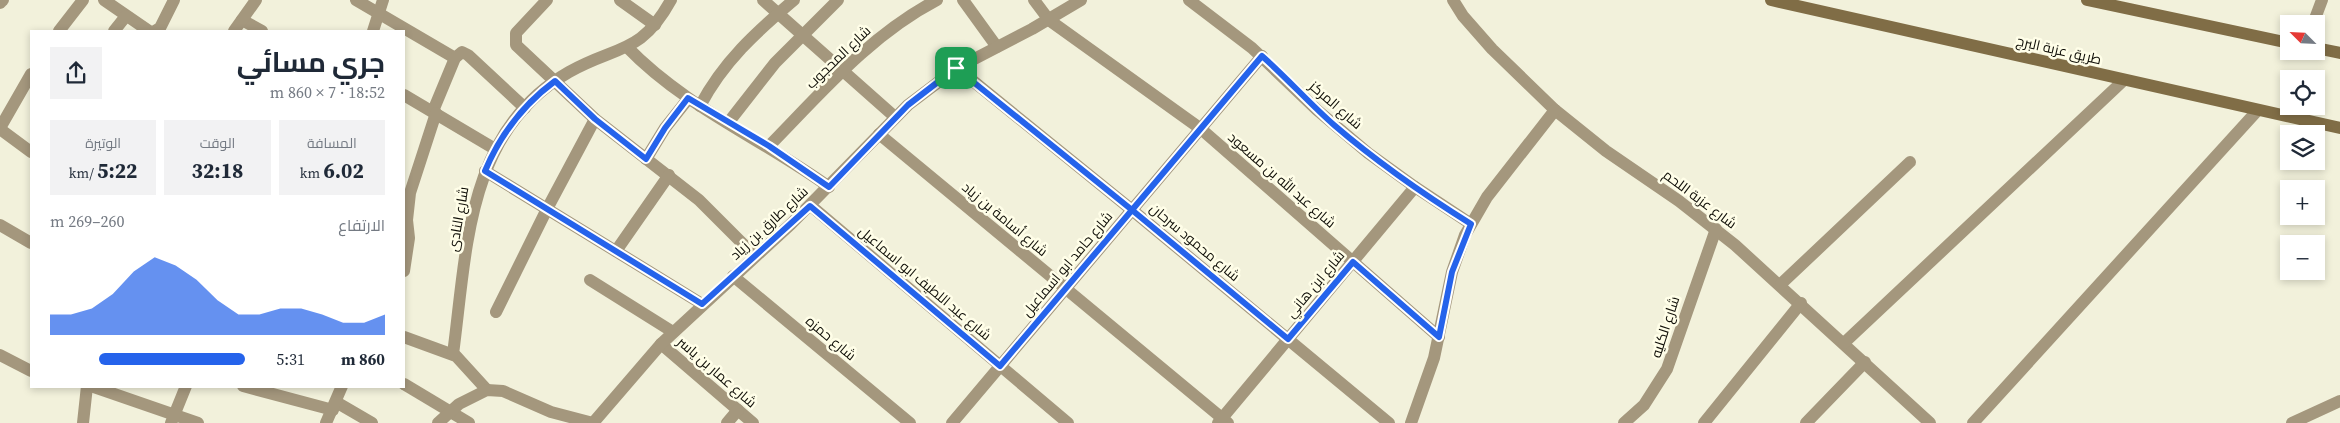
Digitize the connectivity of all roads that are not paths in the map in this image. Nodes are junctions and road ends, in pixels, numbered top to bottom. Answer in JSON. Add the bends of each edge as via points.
{"nodes":[{"id":1,"x":2,"y":0,"type":"edge"},
{"id":2,"x":82,"y":0,"type":"edge"},
{"id":3,"x":104,"y":0,"type":"edge"},
{"id":4,"x":174,"y":0,"type":"edge"},
{"id":5,"x":356,"y":0,"type":"edge"},
{"id":6,"x":383,"y":0,"type":"edge"},
{"id":7,"x":547,"y":0,"type":"edge"},
{"id":8,"x":620,"y":0,"type":"edge"},
{"id":9,"x":671,"y":0,"type":"edge"},
{"id":10,"x":763,"y":0,"type":"edge"},
{"id":11,"x":794,"y":0,"type":"edge"},
{"id":12,"x":838,"y":0,"type":"edge"},
{"id":13,"x":937,"y":0,"type":"edge"},
{"id":14,"x":963,"y":0,"type":"edge"},
{"id":15,"x":1034,"y":0,"type":"edge"},
{"id":16,"x":1081,"y":0,"type":"edge"},
{"id":17,"x":1189,"y":0,"type":"edge"},
{"id":18,"x":1453,"y":0,"type":"edge"},
{"id":19,"x":1772,"y":0,"type":"edge"},
{"id":20,"x":2087,"y":0,"type":"edge"},
{"id":21,"x":2322,"y":0,"type":"edge"},
{"id":22,"x":2102,"y":2,"type":"edge"},
{"id":23,"x":0,"y":3,"type":"edge"},
{"id":24,"x":250,"y":3,"type":"edge"},
{"id":25,"x":379,"y":13,"type":"junction"},
{"id":26,"x":778,"y":14,"type":"junction"},
{"id":27,"x":2316,"y":15,"type":"edge"},
{"id":28,"x":126,"y":16,"type":"junction"},
{"id":29,"x":242,"y":20,"type":"junction"},
{"id":30,"x":1049,"y":20,"type":"junction"},
{"id":31,"x":655,"y":25,"type":"junction"},
{"id":32,"x":60,"y":30,"type":"edge"},
{"id":33,"x":115,"y":30,"type":"edge"},
{"id":34,"x":147,"y":30,"type":"edge"},
{"id":35,"x":157,"y":30,"type":"edge"},
{"id":36,"x":235,"y":30,"type":"edge"},
{"id":37,"x":260,"y":30,"type":"edge"},
{"id":38,"x":372,"y":30,"type":"edge"},
{"id":39,"x":801,"y":35,"type":"junction"},
{"id":40,"x":2280,"y":41,"type":"edge"},
{"id":41,"x":628,"y":47,"type":"junction"},
{"id":42,"x":997,"y":47,"type":"junction"},
{"id":43,"x":2325,"y":50,"type":"edge"},
{"id":44,"x":2340,"y":54,"type":"edge"},
{"id":45,"x":1262,"y":56,"type":"junction"},
{"id":46,"x":455,"y":58,"type":"junction"},
{"id":47,"x":956,"y":68,"type":"junction"},
{"id":48,"x":842,"y":71,"type":"junction"},
{"id":49,"x":30,"y":76,"type":"edge"},
{"id":50,"x":2124,"y":80,"type":"junction"},
{"id":51,"x":555,"y":81,"type":"junction"},
{"id":52,"x":405,"y":96,"type":"edge"},
{"id":53,"x":688,"y":98,"type":"junction"},
{"id":54,"x":700,"y":106,"type":"junction"},
{"id":55,"x":524,"y":108,"type":"junction"},
{"id":56,"x":1555,"y":110,"type":"junction"},
{"id":57,"x":2257,"y":111,"type":"junction"},
{"id":58,"x":434,"y":112,"type":"junction"},
{"id":59,"x":895,"y":117,"type":"junction"},
{"id":60,"x":595,"y":119,"type":"junction"},
{"id":61,"x":728,"y":123,"type":"junction"},
{"id":62,"x":2340,"y":128,"type":"edge"},
{"id":63,"x":0,"y":129,"type":"edge"},
{"id":64,"x":1201,"y":129,"type":"junction"},
{"id":65,"x":879,"y":134,"type":"junction"},
{"id":66,"x":769,"y":146,"type":"junction"},
{"id":67,"x":495,"y":149,"type":"junction"},
{"id":68,"x":30,"y":151,"type":"edge"},
{"id":69,"x":646,"y":159,"type":"junction"},
{"id":70,"x":1910,"y":162,"type":"dead end"},
{"id":71,"x":485,"y":171,"type":"junction"},
{"id":72,"x":669,"y":175,"type":"junction"},
{"id":73,"x":829,"y":187,"type":"junction"},
{"id":74,"x":1415,"y":187,"type":"junction"},
{"id":75,"x":810,"y":206,"type":"junction"},
{"id":76,"x":547,"y":209,"type":"junction"},
{"id":77,"x":1132,"y":210,"type":"junction"},
{"id":78,"x":1471,"y":224,"type":"junction"},
{"id":79,"x":0,"y":225,"type":"edge"},
{"id":80,"x":1716,"y":229,"type":"junction"},
{"id":81,"x":30,"y":242,"type":"edge"},
{"id":82,"x":616,"y":251,"type":"junction"},
{"id":83,"x":755,"y":256,"type":"junction"},
{"id":84,"x":1353,"y":262,"type":"junction"},
{"id":85,"x":405,"y":264,"type":"edge"},
{"id":86,"x":734,"y":276,"type":"junction"},
{"id":87,"x":590,"y":280,"type":"dead end"},
{"id":88,"x":1781,"y":284,"type":"junction"},
{"id":89,"x":1066,"y":289,"type":"junction"},
{"id":90,"x":702,"y":304,"type":"junction"},
{"id":91,"x":1802,"y":304,"type":"junction"},
{"id":92,"x":496,"y":312,"type":"dead end"},
{"id":93,"x":673,"y":332,"type":"junction"},
{"id":94,"x":405,"y":336,"type":"edge"},
{"id":95,"x":1439,"y":337,"type":"junction"},
{"id":96,"x":1288,"y":339,"type":"junction"},
{"id":97,"x":1844,"y":343,"type":"junction"},
{"id":98,"x":661,"y":344,"type":"junction"},
{"id":99,"x":452,"y":354,"type":"junction"},
{"id":100,"x":0,"y":355,"type":"edge"},
{"id":101,"x":1865,"y":362,"type":"junction"},
{"id":102,"x":1000,"y":366,"type":"junction"},
{"id":103,"x":30,"y":370,"type":"edge"},
{"id":104,"x":405,"y":385,"type":"edge"},
{"id":105,"x":89,"y":388,"type":"edge"},
{"id":106,"x":94,"y":388,"type":"edge"},
{"id":107,"x":185,"y":388,"type":"edge"},
{"id":108,"x":251,"y":388,"type":"edge"},
{"id":109,"x":341,"y":388,"type":"edge"},
{"id":110,"x":486,"y":390,"type":"junction"},
{"id":111,"x":2340,"y":401,"type":"edge"},
{"id":112,"x":334,"y":406,"type":"junction"},
{"id":113,"x":738,"y":410,"type":"junction"},
{"id":114,"x":450,"y":412,"type":"junction"},
{"id":115,"x":172,"y":419,"type":"edge"},
{"id":116,"x":1223,"y":421,"type":"edge"},
{"id":117,"x":83,"y":423,"type":"edge"},
{"id":118,"x":198,"y":423,"type":"edge"},
{"id":119,"x":326,"y":423,"type":"edge"},
{"id":120,"x":372,"y":423,"type":"edge"},
{"id":121,"x":438,"y":423,"type":"edge"},
{"id":122,"x":469,"y":423,"type":"edge"},
{"id":123,"x":593,"y":423,"type":"edge"},
{"id":124,"x":727,"y":423,"type":"edge"},
{"id":125,"x":753,"y":423,"type":"edge"},
{"id":126,"x":910,"y":423,"type":"edge"},
{"id":127,"x":952,"y":423,"type":"edge"},
{"id":128,"x":1068,"y":423,"type":"edge"},
{"id":129,"x":1389,"y":423,"type":"edge"},
{"id":130,"x":1411,"y":423,"type":"edge"},
{"id":131,"x":1624,"y":423,"type":"edge"},
{"id":132,"x":1704,"y":423,"type":"edge"},
{"id":133,"x":1806,"y":423,"type":"edge"},
{"id":134,"x":1930,"y":423,"type":"edge"},
{"id":135,"x":1974,"y":423,"type":"edge"},
{"id":136,"x":2292,"y":423,"type":"edge"}],
"edges":[{"from":1,"to":23,"type":"street"},
{"from":2,"to":32,"type":"street"},
{"from":3,"to":28,"type":"street"},
{"from":4,"to":35,"type":"street"},
{"from":5,"to":25,"type":"street"},
{"from":6,"to":25,"type":"street"},
{"from":7,"to":51,"type":"street","via":[[516,33],[515,41]]},
{"from":8,"to":31,"type":"street"},
{"from":9,"to":31,"type":"street","name":"شارع النادى"},
{"from":10,"to":26,"type":"street"},
{"from":11,"to":26,"type":"street"},
{"from":12,"to":39,"type":"street"},
{"from":13,"to":48,"type":"street","name":"شارع المحجوب","via":[[885,32]]},
{"from":14,"to":42,"type":"street"},
{"from":15,"to":30,"type":"street","name":"شارع عبد الله بن مسعود"},
{"from":16,"to":30,"type":"street","name":"شارع طارق بن زياد"},
{"from":17,"to":45,"type":"street","name":"شارع المركز"},
{"from":18,"to":56,"type":"street","name":"شارع عزبة اللحم","via":[[1492,49]]},
{"from":19,"to":50,"type":"street","name":"طريق عزبة البرج"},
{"from":20,"to":22,"type":"street"},
{"from":21,"to":27,"type":"street"},
{"from":22,"to":40,"type":"street"},
{"from":24,"to":29,"type":"street"},
{"from":25,"to":38,"type":"street"},
{"from":25,"to":46,"type":"street"},
{"from":26,"to":39,"type":"street"},
{"from":26,"to":54,"type":"street","via":[[730,60]]},
{"from":28,"to":33,"type":"street"},
{"from":28,"to":34,"type":"street"},
{"from":29,"to":36,"type":"street"},
{"from":29,"to":37,"type":"street"},
{"from":30,"to":42,"type":"street","name":"شارع طارق بن زياد"},
{"from":30,"to":64,"type":"street","name":"شارع عبد الله بن مسعود"},
{"from":31,"to":41,"type":"street","name":"شارع النادى"},
{"from":39,"to":48,"type":"street"},
{"from":39,"to":61,"type":"street"},
{"from":41,"to":51,"type":"street","name":"شارع النادى","via":[[584,64]]},
{"from":41,"to":53,"type":"street"},
{"from":42,"to":47,"type":"street","name":"شارع طارق بن زياد"},
{"from":43,"to":44,"type":"street"},
{"from":45,"to":64,"type":"street","name":"شارع حامد ابو اسماعيل"},
{"from":45,"to":74,"type":"street","name":"شارع المركز","via":[[1334,126]]},
{"from":46,"to":55,"type":"street","via":[[459,53],[468,55]]},
{"from":46,"to":58,"type":"street"},
{"from":47,"to":59,"type":"street","name":"شارع طارق بن زياد"},
{"from":47,"to":77,"type":"street","name":"شارع محمود سرحان"},
{"from":48,"to":59,"type":"street"},
{"from":48,"to":66,"type":"street","name":"شارع المحجوب"},
{"from":49,"to":63,"type":"street"},
{"from":50,"to":57,"type":"street","name":"طريق عزبة البرج"},
{"from":50,"to":97,"type":"street"},
{"from":51,"to":55,"type":"street","name":"شارع النادى"},
{"from":51,"to":60,"type":"street"},
{"from":52,"to":58,"type":"street"},
{"from":53,"to":54,"type":"street"},
{"from":53,"to":69,"type":"street"},
{"from":54,"to":61,"type":"street"},
{"from":55,"to":67,"type":"street","name":"شارع النادى"},
{"from":56,"to":78,"type":"street"},
{"from":56,"to":80,"type":"street","name":"شارع عزبة اللحم"},
{"from":57,"to":62,"type":"street","name":"طريق عزبة البرج"},
{"from":57,"to":135,"type":"street"},
{"from":58,"to":67,"type":"street"},
{"from":58,"to":85,"type":"street","via":[[410,192]]},
{"from":59,"to":65,"type":"street","name":"شارع طارق بن زياد"},
{"from":60,"to":69,"type":"street"},
{"from":60,"to":76,"type":"street"},
{"from":61,"to":66,"type":"street"},
{"from":63,"to":68,"type":"street"},
{"from":64,"to":77,"type":"street","name":"شارع حامد ابو اسماعيل"},
{"from":64,"to":84,"type":"street","name":"شارع عبد الله بن مسعود"},
{"from":65,"to":73,"type":"street","name":"شارع طارق بن زياد"},
{"from":65,"to":89,"type":"street","name":"شارع أسامة بن زياد"},
{"from":66,"to":73,"type":"street"},
{"from":67,"to":71,"type":"street","name":"شارع النادى"},
{"from":69,"to":72,"type":"street"},
{"from":70,"to":88,"type":"street"},
{"from":71,"to":76,"type":"street"},
{"from":71,"to":99,"type":"street","name":"شارع النادى","via":[[473,210]]},
{"from":72,"to":82,"type":"street"},
{"from":72,"to":83,"type":"street","via":[[714,213]]},
{"from":73,"to":75,"type":"street","name":"شارع طارق بن زياد"},
{"from":74,"to":78,"type":"street","name":"شارع المركز"},
{"from":74,"to":84,"type":"street","name":"شارع ابن هاني"},
{"from":75,"to":83,"type":"street","name":"شارع طارق بن زياد"},
{"from":75,"to":102,"type":"street","name":"شارع عبد اللطيف ابو اسماعيل"},
{"from":76,"to":82,"type":"street"},
{"from":76,"to":92,"type":"street"},
{"from":77,"to":89,"type":"street","name":"شارع حامد ابو اسماعيل"},
{"from":77,"to":96,"type":"street","name":"شارع محمود سرحان"},
{"from":78,"to":95,"type":"street","via":[[1452,272]]},
{"from":79,"to":81,"type":"street"},
{"from":80,"to":88,"type":"street","name":"شارع عزبة اللحم"},
{"from":80,"to":131,"type":"street","name":"شارع الكليه","via":[[1666,369],[1644,405]]},
{"from":82,"to":90,"type":"street"},
{"from":83,"to":86,"type":"street","name":"شارع طارق بن زياد"},
{"from":84,"to":95,"type":"street","name":"شارع عبد الله بن مسعود"},
{"from":84,"to":96,"type":"street","name":"شارع ابن هاني"},
{"from":86,"to":90,"type":"street","name":"شارع طارق بن زياد"},
{"from":86,"to":126,"type":"street","name":"شارع حمزه"},
{"from":87,"to":93,"type":"street"},
{"from":88,"to":91,"type":"street","name":"شارع عزبة اللحم"},
{"from":89,"to":102,"type":"street","name":"شارع حامد ابو اسماعيل"},
{"from":89,"to":116,"type":"street","name":"شارع أسامة بن زياد"},
{"from":90,"to":93,"type":"street","name":"شارع طارق بن زياد"},
{"from":91,"to":97,"type":"street","name":"شارع عزبة اللحم"},
{"from":91,"to":132,"type":"street"},
{"from":93,"to":98,"type":"street","name":"شارع طارق بن زياد"},
{"from":94,"to":99,"type":"street"},
{"from":95,"to":130,"type":"street"},
{"from":96,"to":116,"type":"street","name":"شارع ابن هاني"},
{"from":96,"to":129,"type":"street","name":"شارع محمود سرحان"},
{"from":97,"to":101,"type":"street","name":"شارع عزبة اللحم"},
{"from":98,"to":113,"type":"street","name":"شارع عمار بن ياسر"},
{"from":98,"to":123,"type":"street","name":"شارع طارق بن زياد"},
{"from":99,"to":110,"type":"street","via":[[463,362]]},
{"from":100,"to":103,"type":"street"},
{"from":101,"to":133,"type":"street"},
{"from":101,"to":134,"type":"street","name":"شارع عزبة اللحم"},
{"from":102,"to":127,"type":"street","name":"شارع حامد ابو اسماعيل"},
{"from":102,"to":128,"type":"street","name":"شارع عبد اللطيف ابو اسماعيل"},
{"from":104,"to":114,"type":"street"},
{"from":105,"to":117,"type":"street"},
{"from":106,"to":115,"type":"street"},
{"from":107,"to":115,"type":"street"},
{"from":108,"to":112,"type":"street"},
{"from":109,"to":112,"type":"street"},
{"from":110,"to":114,"type":"street","via":[[468,398]]},
{"from":110,"to":123,"type":"street","via":[[503,392],[551,412]]},
{"from":111,"to":136,"type":"street"},
{"from":112,"to":119,"type":"street"},
{"from":112,"to":120,"type":"street"},
{"from":113,"to":124,"type":"street"},
{"from":113,"to":125,"type":"street","name":"شارع عمار بن ياسر"},
{"from":114,"to":121,"type":"street"},
{"from":114,"to":122,"type":"street"},
{"from":115,"to":118,"type":"street"}]}
